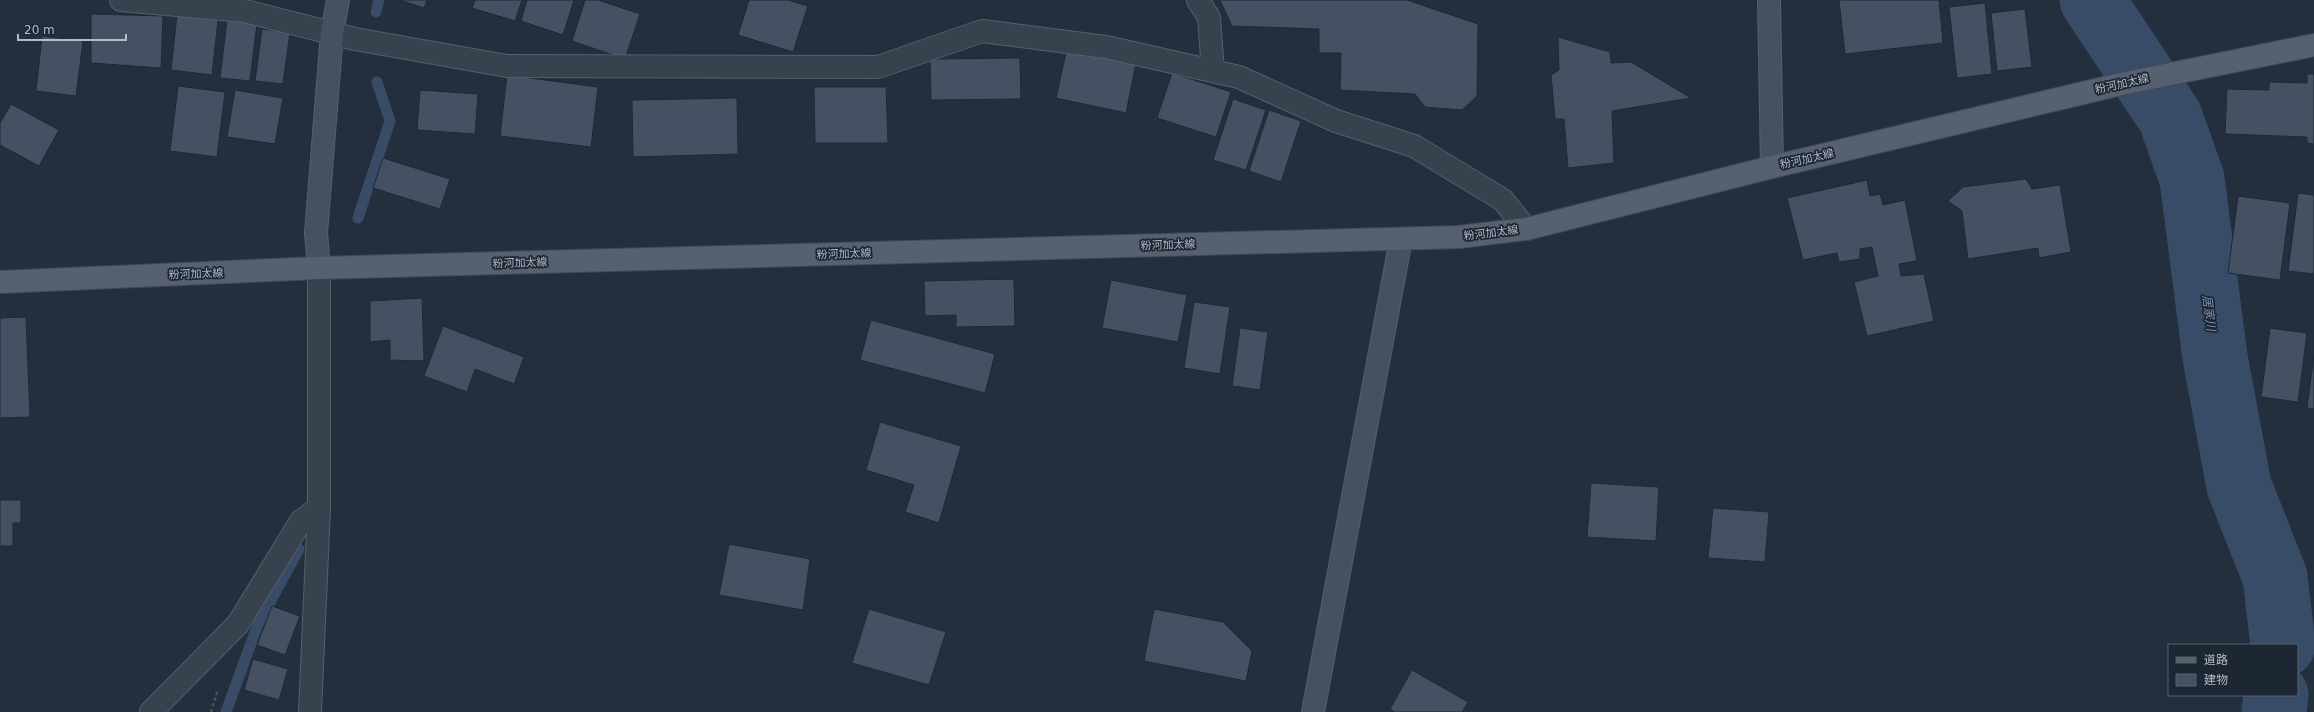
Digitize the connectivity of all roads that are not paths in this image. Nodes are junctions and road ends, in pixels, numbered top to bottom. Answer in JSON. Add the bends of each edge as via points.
{"nodes":[{"id":1,"x":121,"y":0,"type":"edge"},
{"id":2,"x":338,"y":0,"type":"edge"},
{"id":3,"x":1198,"y":0,"type":"edge"},
{"id":4,"x":1769,"y":0,"type":"edge"},
{"id":5,"x":332,"y":33,"type":"junction"},
{"id":6,"x":2314,"y":45,"type":"edge"},
{"id":7,"x":1213,"y":71,"type":"junction"},
{"id":8,"x":1772,"y":167,"type":"junction"},
{"id":9,"x":1526,"y":229,"type":"junction"},
{"id":10,"x":1401,"y":239,"type":"junction"},
{"id":11,"x":319,"y":268,"type":"junction"},
{"id":12,"x":0,"y":282,"type":"edge"},
{"id":13,"x":319,"y":508,"type":"junction"},
{"id":14,"x":1317,"y":710,"type":"edge"},
{"id":15,"x":151,"y":712,"type":"edge"},
{"id":16,"x":310,"y":712,"type":"edge"}],
"edges":[{"from":1,"to":5,"type":"street","via":[[245,11]]},
{"from":2,"to":5,"type":"street"},
{"from":3,"to":7,"type":"street","via":[[1209,18]]},
{"from":4,"to":8,"type":"street"},
{"from":5,"to":7,"type":"street","via":[[507,66],[878,67],[982,31],[1106,47]]},
{"from":5,"to":11,"type":"street","via":[[316,233]]},
{"from":6,"to":8,"type":"main road","name":"粉河加太線","via":[[2173,72]]},
{"from":7,"to":9,"type":"street","via":[[1239,77],[1336,121],[1414,146],[1503,200]]},
{"from":8,"to":9,"type":"main road","name":"粉河加太線"},
{"from":9,"to":10,"type":"main road","name":"粉河加太線","via":[[1459,237]]},
{"from":10,"to":11,"type":"main road","name":"粉河加太線"},
{"from":10,"to":14,"type":"street"},
{"from":11,"to":12,"type":"main road","name":"粉河加太線"},
{"from":11,"to":13,"type":"street"},
{"from":13,"to":15,"type":"street","via":[[301,521],[238,624]]},
{"from":13,"to":16,"type":"street"}]}
